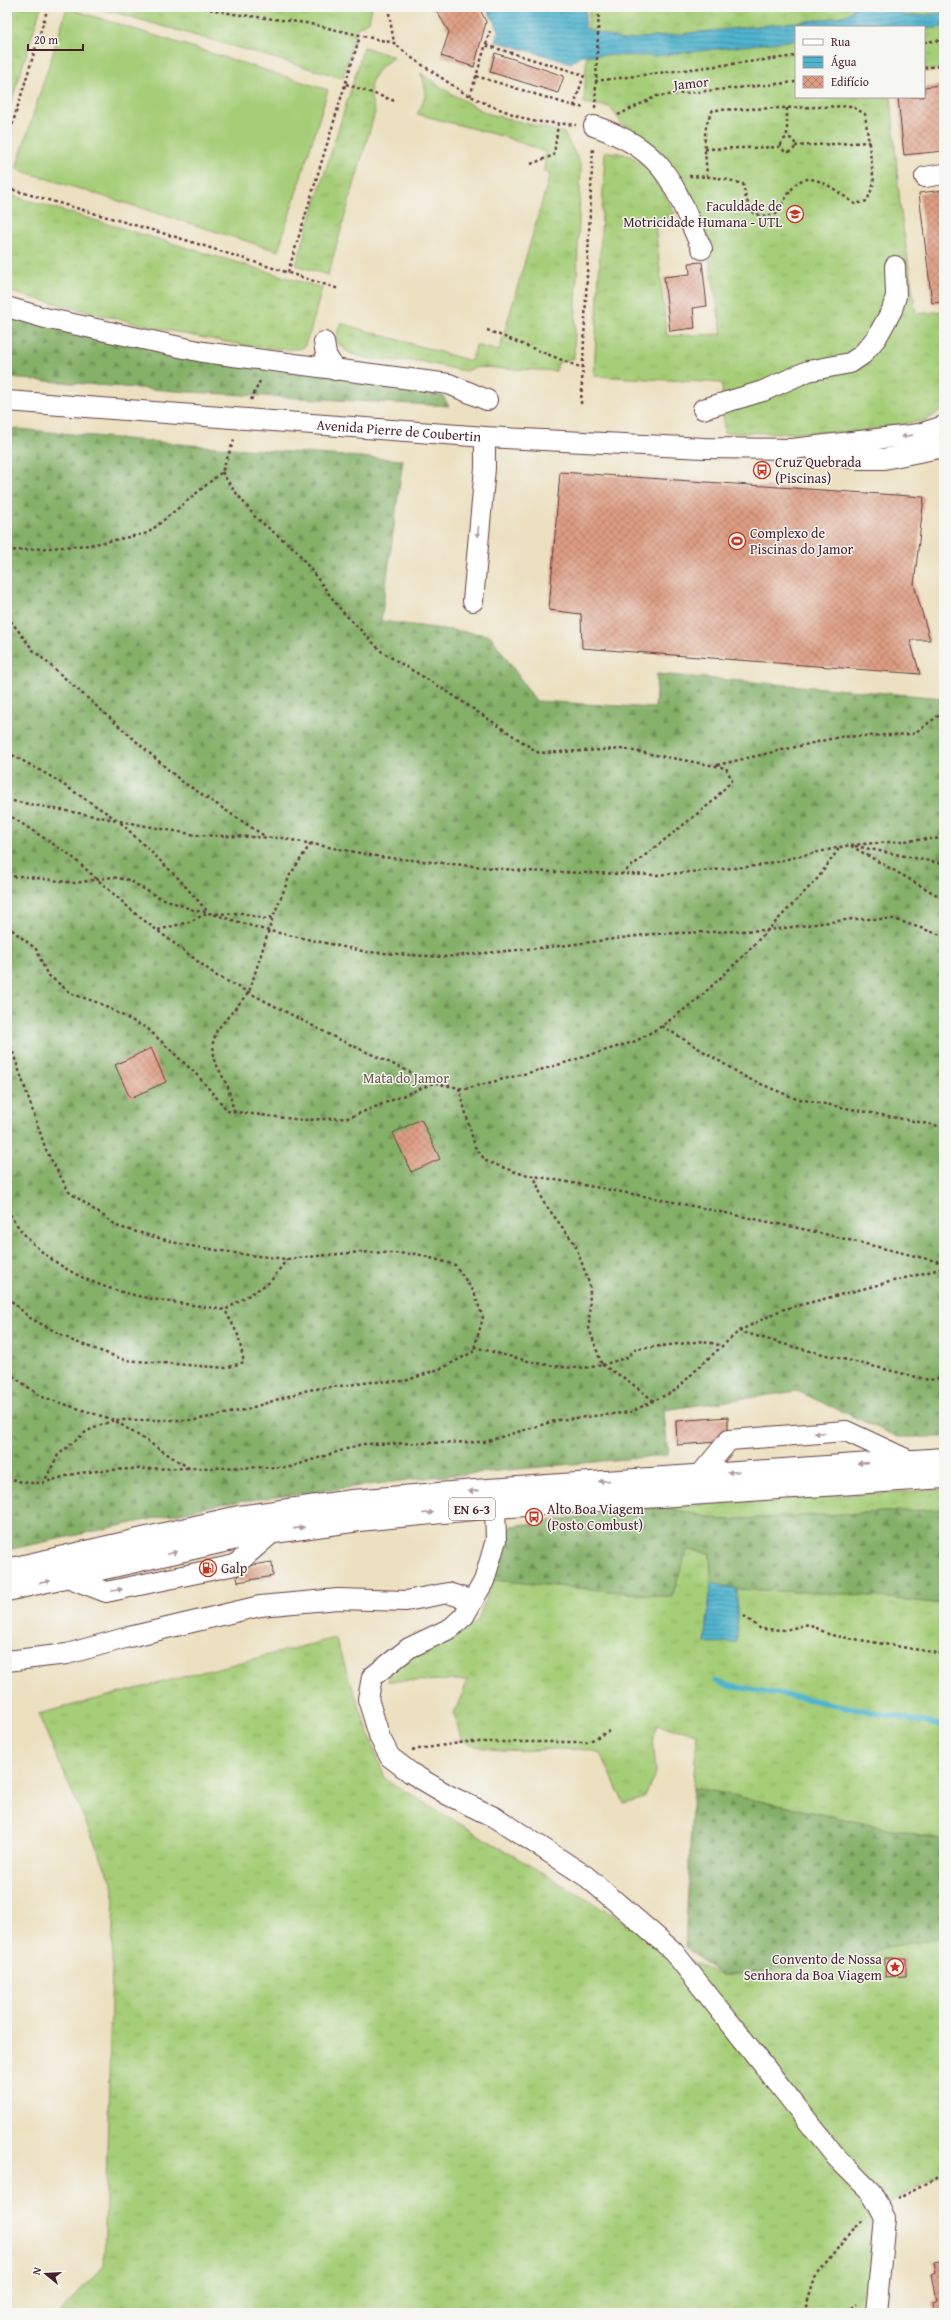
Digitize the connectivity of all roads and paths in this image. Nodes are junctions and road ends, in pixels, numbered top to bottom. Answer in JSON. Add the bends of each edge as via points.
{"nodes":[{"id":1,"x":48,"y":7,"type":"edge"},
{"id":2,"x":198,"y":7,"type":"edge"},
{"id":3,"x":388,"y":7,"type":"edge"},
{"id":4,"x":599,"y":7,"type":"edge"},
{"id":5,"x":490,"y":31,"type":"dead end"},
{"id":6,"x":360,"y":36,"type":"junction"},
{"id":7,"x":944,"y":40,"type":"edge"},
{"id":8,"x":925,"y":42,"type":"edge"},
{"id":9,"x":394,"y":43,"type":"junction"},
{"id":10,"x":485,"y":45,"type":"junction"},
{"id":11,"x":795,"y":56,"type":"edge"},
{"id":12,"x":944,"y":65,"type":"edge"},
{"id":13,"x":925,"y":68,"type":"edge"},
{"id":14,"x":476,"y":76,"type":"junction"},
{"id":15,"x":595,"y":81,"type":"junction"},
{"id":16,"x":795,"y":82,"type":"edge"},
{"id":17,"x":346,"y":84,"type":"junction"},
{"id":18,"x":470,"y":96,"type":"junction"},
{"id":19,"x":395,"y":101,"type":"dead end"},
{"id":20,"x":787,"y":108,"type":"junction"},
{"id":21,"x":558,"y":124,"type":"junction"},
{"id":22,"x":594,"y":126,"type":"junction"},
{"id":23,"x":787,"y":138,"type":"junction"},
{"id":24,"x":7,"y":142,"type":"edge"},
{"id":25,"x":870,"y":142,"type":"junction"},
{"id":26,"x":795,"y":146,"type":"junction"},
{"id":27,"x":780,"y":147,"type":"junction"},
{"id":28,"x":705,"y":149,"type":"junction"},
{"id":29,"x":531,"y":164,"type":"dead end"},
{"id":30,"x":667,"y":175,"type":"junction"},
{"id":31,"x":707,"y":176,"type":"junction"},
{"id":32,"x":7,"y":188,"type":"edge"},
{"id":33,"x":702,"y":249,"type":"dead end"},
{"id":34,"x":895,"y":266,"type":"dead end"},
{"id":35,"x":288,"y":272,"type":"junction"},
{"id":36,"x":339,"y":289,"type":"dead end"},
{"id":37,"x":7,"y":307,"type":"edge"},
{"id":38,"x":487,"y":330,"type":"dead end"},
{"id":39,"x":270,"y":361,"type":"junction"},
{"id":40,"x":307,"y":366,"type":"junction"},
{"id":41,"x":582,"y":368,"type":"junction"},
{"id":42,"x":336,"y":370,"type":"junction"},
{"id":43,"x":7,"y":400,"type":"edge"},
{"id":44,"x":487,"y":400,"type":"dead end"},
{"id":45,"x":581,"y":404,"type":"dead end"},
{"id":46,"x":703,"y":409,"type":"dead end"},
{"id":47,"x":242,"y":418,"type":"junction"},
{"id":48,"x":944,"y":426,"type":"edge"},
{"id":49,"x":485,"y":437,"type":"junction"},
{"id":50,"x":944,"y":447,"type":"edge"},
{"id":51,"x":792,"y":449,"type":"junction"},
{"id":52,"x":222,"y":472,"type":"junction"},
{"id":53,"x":7,"y":551,"type":"edge"},
{"id":54,"x":473,"y":601,"type":"dead end"},
{"id":55,"x":7,"y":616,"type":"edge"},
{"id":56,"x":944,"y":712,"type":"edge"},
{"id":57,"x":7,"y":752,"type":"edge"},
{"id":58,"x":714,"y":766,"type":"junction"},
{"id":59,"x":7,"y":800,"type":"edge"},
{"id":60,"x":7,"y":814,"type":"edge"},
{"id":61,"x":119,"y":821,"type":"junction"},
{"id":62,"x":267,"y":837,"type":"junction"},
{"id":63,"x":944,"y":838,"type":"edge"},
{"id":64,"x":311,"y":843,"type":"junction"},
{"id":65,"x":850,"y":845,"type":"junction"},
{"id":66,"x":840,"y":848,"type":"junction"},
{"id":67,"x":944,"y":864,"type":"edge"},
{"id":68,"x":623,"y":874,"type":"junction"},
{"id":69,"x":7,"y":877,"type":"edge"},
{"id":70,"x":97,"y":880,"type":"junction"},
{"id":71,"x":944,"y":899,"type":"edge"},
{"id":72,"x":209,"y":912,"type":"junction"},
{"id":73,"x":214,"y":914,"type":"junction"},
{"id":74,"x":273,"y":917,"type":"junction"},
{"id":75,"x":7,"y":926,"type":"edge"},
{"id":76,"x":157,"y":930,"type":"junction"},
{"id":77,"x":768,"y":930,"type":"junction"},
{"id":78,"x":268,"y":931,"type":"junction"},
{"id":79,"x":944,"y":936,"type":"edge"},
{"id":80,"x":249,"y":992,"type":"junction"},
{"id":81,"x":662,"y":1026,"type":"junction"},
{"id":82,"x":7,"y":1035,"type":"edge"},
{"id":83,"x":434,"y":1083,"type":"junction"},
{"id":84,"x":459,"y":1088,"type":"junction"},
{"id":85,"x":234,"y":1112,"type":"junction"},
{"id":86,"x":944,"y":1127,"type":"edge"},
{"id":87,"x":534,"y":1176,"type":"junction"},
{"id":88,"x":7,"y":1209,"type":"edge"},
{"id":89,"x":287,"y":1259,"type":"junction"},
{"id":90,"x":944,"y":1263,"type":"edge"},
{"id":91,"x":944,"y":1268,"type":"edge"},
{"id":92,"x":7,"y":1297,"type":"edge"},
{"id":93,"x":225,"y":1310,"type":"junction"},
{"id":94,"x":739,"y":1331,"type":"junction"},
{"id":95,"x":723,"y":1346,"type":"junction"},
{"id":96,"x":474,"y":1347,"type":"junction"},
{"id":97,"x":602,"y":1364,"type":"junction"},
{"id":98,"x":7,"y":1372,"type":"edge"},
{"id":99,"x":944,"y":1377,"type":"edge"},
{"id":100,"x":654,"y":1401,"type":"junction"},
{"id":101,"x":114,"y":1420,"type":"junction"},
{"id":102,"x":944,"y":1458,"type":"edge"},
{"id":103,"x":908,"y":1460,"type":"junction"},
{"id":104,"x":190,"y":1468,"type":"junction"},
{"id":105,"x":700,"y":1475,"type":"junction"},
{"id":106,"x":7,"y":1477,"type":"edge"},
{"id":107,"x":944,"y":1477,"type":"edge"},
{"id":108,"x":43,"y":1484,"type":"junction"},
{"id":109,"x":495,"y":1507,"type":"junction"},
{"id":110,"x":7,"y":1570,"type":"edge"},
{"id":111,"x":7,"y":1590,"type":"edge"},
{"id":112,"x":473,"y":1601,"type":"junction"},
{"id":113,"x":744,"y":1616,"type":"dead end"},
{"id":114,"x":944,"y":1654,"type":"edge"},
{"id":115,"x":7,"y":1661,"type":"edge"},
{"id":116,"x":609,"y":1731,"type":"dead end"},
{"id":117,"x":390,"y":1757,"type":"junction"},
{"id":118,"x":944,"y":2174,"type":"edge"},
{"id":119,"x":879,"y":2207,"type":"junction"},
{"id":120,"x":804,"y":2313,"type":"edge"},
{"id":121,"x":876,"y":2313,"type":"edge"}],
"edges":[{"from":1,"to":24,"type":"path"},
{"from":2,"to":6,"type":"path","via":[[306,23]]},
{"from":3,"to":9,"type":"path"},
{"from":4,"to":15,"type":"path"},
{"from":5,"to":10,"type":"path"},
{"from":6,"to":9,"type":"path"},
{"from":6,"to":17,"type":"path"},
{"from":7,"to":8,"type":"path"},
{"from":9,"to":18,"type":"path","via":[[412,58]]},
{"from":10,"to":14,"type":"path"},
{"from":10,"to":14,"type":"path","via":[[584,75],[574,106]]},
{"from":11,"to":15,"type":"path","via":[[715,64]]},
{"from":12,"to":13,"type":"path"},
{"from":14,"to":18,"type":"path"},
{"from":15,"to":22,"type":"path"},
{"from":16,"to":22,"type":"path","name":"Jamor","via":[[657,96]]},
{"from":17,"to":19,"type":"path"},
{"from":17,"to":35,"type":"path"},
{"from":18,"to":21,"type":"path","via":[[531,121]]},
{"from":20,"to":23,"type":"path"},
{"from":20,"to":25,"type":"path","via":[[850,106],[865,114]]},
{"from":20,"to":28,"type":"path","via":[[713,110],[707,119]]},
{"from":21,"to":22,"type":"path"},
{"from":21,"to":29,"type":"path","via":[[554,155]]},
{"from":22,"to":30,"type":"street","via":[[616,134],[641,149],[659,164]]},
{"from":22,"to":41,"type":"path"},
{"from":23,"to":26,"type":"path","via":[[792,140]]},
{"from":23,"to":27,"type":"path"},
{"from":25,"to":26,"type":"path"},
{"from":25,"to":31,"type":"path","via":[[874,183],[867,201],[855,204],[818,180],[809,179],[795,184],[776,214],[763,216],[753,213],[746,199],[743,184],[719,176]]},
{"from":26,"to":27,"type":"path","via":[[789,153]]},
{"from":27,"to":28,"type":"path"},
{"from":28,"to":31,"type":"path"},
{"from":30,"to":31,"type":"path"},
{"from":30,"to":33,"type":"street","via":[[683,201]]},
{"from":32,"to":35,"type":"path"},
{"from":34,"to":46,"type":"street","via":[[896,296],[892,310],[878,337],[862,355],[850,363],[808,371],[763,391]]},
{"from":35,"to":36,"type":"path"},
{"from":37,"to":39,"type":"street","via":[[162,344]]},
{"from":38,"to":41,"type":"path"},
{"from":39,"to":40,"type":"street"},
{"from":39,"to":47,"type":"path"},
{"from":40,"to":42,"type":"street"},
{"from":40,"to":42,"type":"street","via":[[324,342],[326,355]]},
{"from":41,"to":45,"type":"path"},
{"from":42,"to":44,"type":"street","via":[[449,384]]},
{"from":43,"to":47,"type":"street","name":"Avenida Pierre de Coubertin"},
{"from":47,"to":49,"type":"street","name":"Avenida Pierre de Coubertin"},
{"from":47,"to":52,"type":"path"},
{"from":48,"to":51,"type":"street","name":"Avenida Pierre de Coubertin","one_way":true,"via":[[919,434]]},
{"from":49,"to":51,"type":"street","name":"Avenida Pierre de Coubertin","via":[[704,448]]},
{"from":49,"to":54,"type":"street","one_way":true,"via":[[485,468]]},
{"from":50,"to":51,"type":"street","name":"Avenida Pierre de Coubertin","via":[[905,456],[858,459]]},
{"from":52,"to":53,"type":"path","via":[[148,533],[90,545]]},
{"from":52,"to":58,"type":"path","via":[[256,518],[296,550],[341,610],[382,652],[448,692],[539,753],[623,749]]},
{"from":55,"to":62,"type":"path","via":[[33,650],[180,780]]},
{"from":56,"to":58,"type":"path","via":[[913,734],[839,737]]},
{"from":57,"to":61,"type":"path","via":[[50,776]]},
{"from":58,"to":68,"type":"path","via":[[726,768],[732,780],[712,802]]},
{"from":59,"to":61,"type":"path"},
{"from":60,"to":70,"type":"path","via":[[70,855]]},
{"from":61,"to":62,"type":"path","via":[[196,835]]},
{"from":61,"to":72,"type":"path"},
{"from":62,"to":64,"type":"path"},
{"from":63,"to":65,"type":"path"},
{"from":64,"to":68,"type":"path","via":[[381,857],[508,869]]},
{"from":64,"to":74,"type":"path","via":[[290,875]]},
{"from":65,"to":66,"type":"path"},
{"from":65,"to":67,"type":"path"},
{"from":65,"to":71,"type":"path"},
{"from":66,"to":68,"type":"path","via":[[756,866],[657,875]]},
{"from":66,"to":77,"type":"path","via":[[818,878]]},
{"from":69,"to":70,"type":"path","via":[[21,876],[76,883]]},
{"from":70,"to":72,"type":"path","via":[[112,877],[129,880],[156,896],[196,911]]},
{"from":70,"to":76,"type":"path"},
{"from":72,"to":73,"type":"path"},
{"from":72,"to":76,"type":"path","via":[[189,922]]},
{"from":73,"to":74,"type":"path","via":[[242,913],[264,919]]},
{"from":73,"to":78,"type":"path"},
{"from":74,"to":78,"type":"path"},
{"from":75,"to":85,"type":"path","via":[[36,949],[46,974],[72,994],[99,1003],[148,1029],[197,1075],[228,1111]]},
{"from":76,"to":80,"type":"path","via":[[217,976]]},
{"from":77,"to":78,"type":"path","via":[[652,934],[443,957],[367,952]]},
{"from":77,"to":79,"type":"path","via":[[853,919],[894,919]]},
{"from":77,"to":81,"type":"path","via":[[698,999]]},
{"from":78,"to":80,"type":"path"},
{"from":80,"to":83,"type":"path","via":[[338,1039]]},
{"from":80,"to":85,"type":"path","via":[[217,1030],[213,1042],[214,1060],[228,1087]]},
{"from":81,"to":84,"type":"path","via":[[636,1041],[592,1055],[465,1089]]},
{"from":81,"to":86,"type":"path","via":[[748,1078],[794,1098]]},
{"from":82,"to":89,"type":"path","via":[[46,1150],[69,1192],[119,1227],[184,1245],[248,1256]]},
{"from":83,"to":84,"type":"path"},
{"from":83,"to":85,"type":"path","via":[[348,1118],[302,1120]]},
{"from":84,"to":87,"type":"path","via":[[475,1147],[486,1161]]},
{"from":87,"to":90,"type":"path","via":[[805,1229]]},
{"from":87,"to":97,"type":"path","via":[[544,1203],[575,1244],[590,1286],[589,1328]]},
{"from":88,"to":93,"type":"path","via":[[39,1252],[75,1274],[126,1293]]},
{"from":89,"to":93,"type":"path","via":[[270,1282]]},
{"from":89,"to":96,"type":"path","via":[[360,1252],[418,1254],[455,1265],[474,1292],[483,1318]]},
{"from":91,"to":94,"type":"path","via":[[781,1310]]},
{"from":92,"to":93,"type":"path","via":[[36,1321],[73,1341],[125,1360],[226,1368],[244,1362],[238,1335]]},
{"from":94,"to":95,"type":"path"},
{"from":94,"to":99,"type":"path","via":[[929,1380]]},
{"from":95,"to":97,"type":"path","via":[[704,1341],[635,1349],[628,1357]]},
{"from":95,"to":100,"type":"path","via":[[676,1390]]},
{"from":96,"to":97,"type":"path","via":[[544,1363],[589,1368]]},
{"from":96,"to":101,"type":"path","via":[[473,1352],[442,1368],[405,1381],[372,1382],[308,1390],[244,1410],[195,1420]]},
{"from":97,"to":100,"type":"path"},
{"from":98,"to":101,"type":"path","via":[[42,1396]]},
{"from":100,"to":104,"type":"path","via":[[631,1412],[558,1420],[484,1442],[362,1444],[290,1467]]},
{"from":101,"to":104,"type":"path"},
{"from":101,"to":108,"type":"path","via":[[87,1431],[58,1455]]},
{"from":102,"to":103,"type":"main road","number":"EN 6-3"},
{"from":103,"to":105,"type":"main road","number":"EN 6-3","one_way":true},
{"from":103,"to":105,"type":"street","one_way":true,"via":[[846,1431],[838,1431],[729,1440]]},
{"from":104,"to":108,"type":"path","via":[[134,1468],[86,1472]]},
{"from":105,"to":110,"type":"main road","number":"EN 6-3","one_way":true,"via":[[352,1502],[239,1518]]},
{"from":106,"to":108,"type":"path","via":[[22,1483]]},
{"from":107,"to":109,"type":"main road","number":"EN 6-3"},
{"from":111,"to":109,"type":"main road","number":"EN 6-3","one_way":true,"via":[[246,1536],[359,1520]]},
{"from":109,"to":112,"type":"street","via":[[496,1540],[484,1581]]},
{"from":112,"to":115,"type":"street","via":[[448,1593],[406,1600],[338,1599],[260,1606],[67,1654]]},
{"from":112,"to":117,"type":"street","via":[[464,1616],[451,1628],[409,1648],[372,1677],[368,1699],[380,1738]]},
{"from":113,"to":114,"type":"path","via":[[761,1629],[785,1630],[809,1624],[830,1635]]},
{"from":116,"to":117,"type":"path","via":[[588,1742],[466,1742],[432,1748],[396,1750]]},
{"from":117,"to":119,"type":"street","via":[[410,1773],[498,1819],[587,1877],[674,1951],[837,2158],[871,2192]]},
{"from":118,"to":119,"type":"path"},
{"from":119,"to":120,"type":"path","via":[[854,2227],[815,2278]]},
{"from":119,"to":121,"type":"street","via":[[885,2218]]}]}
